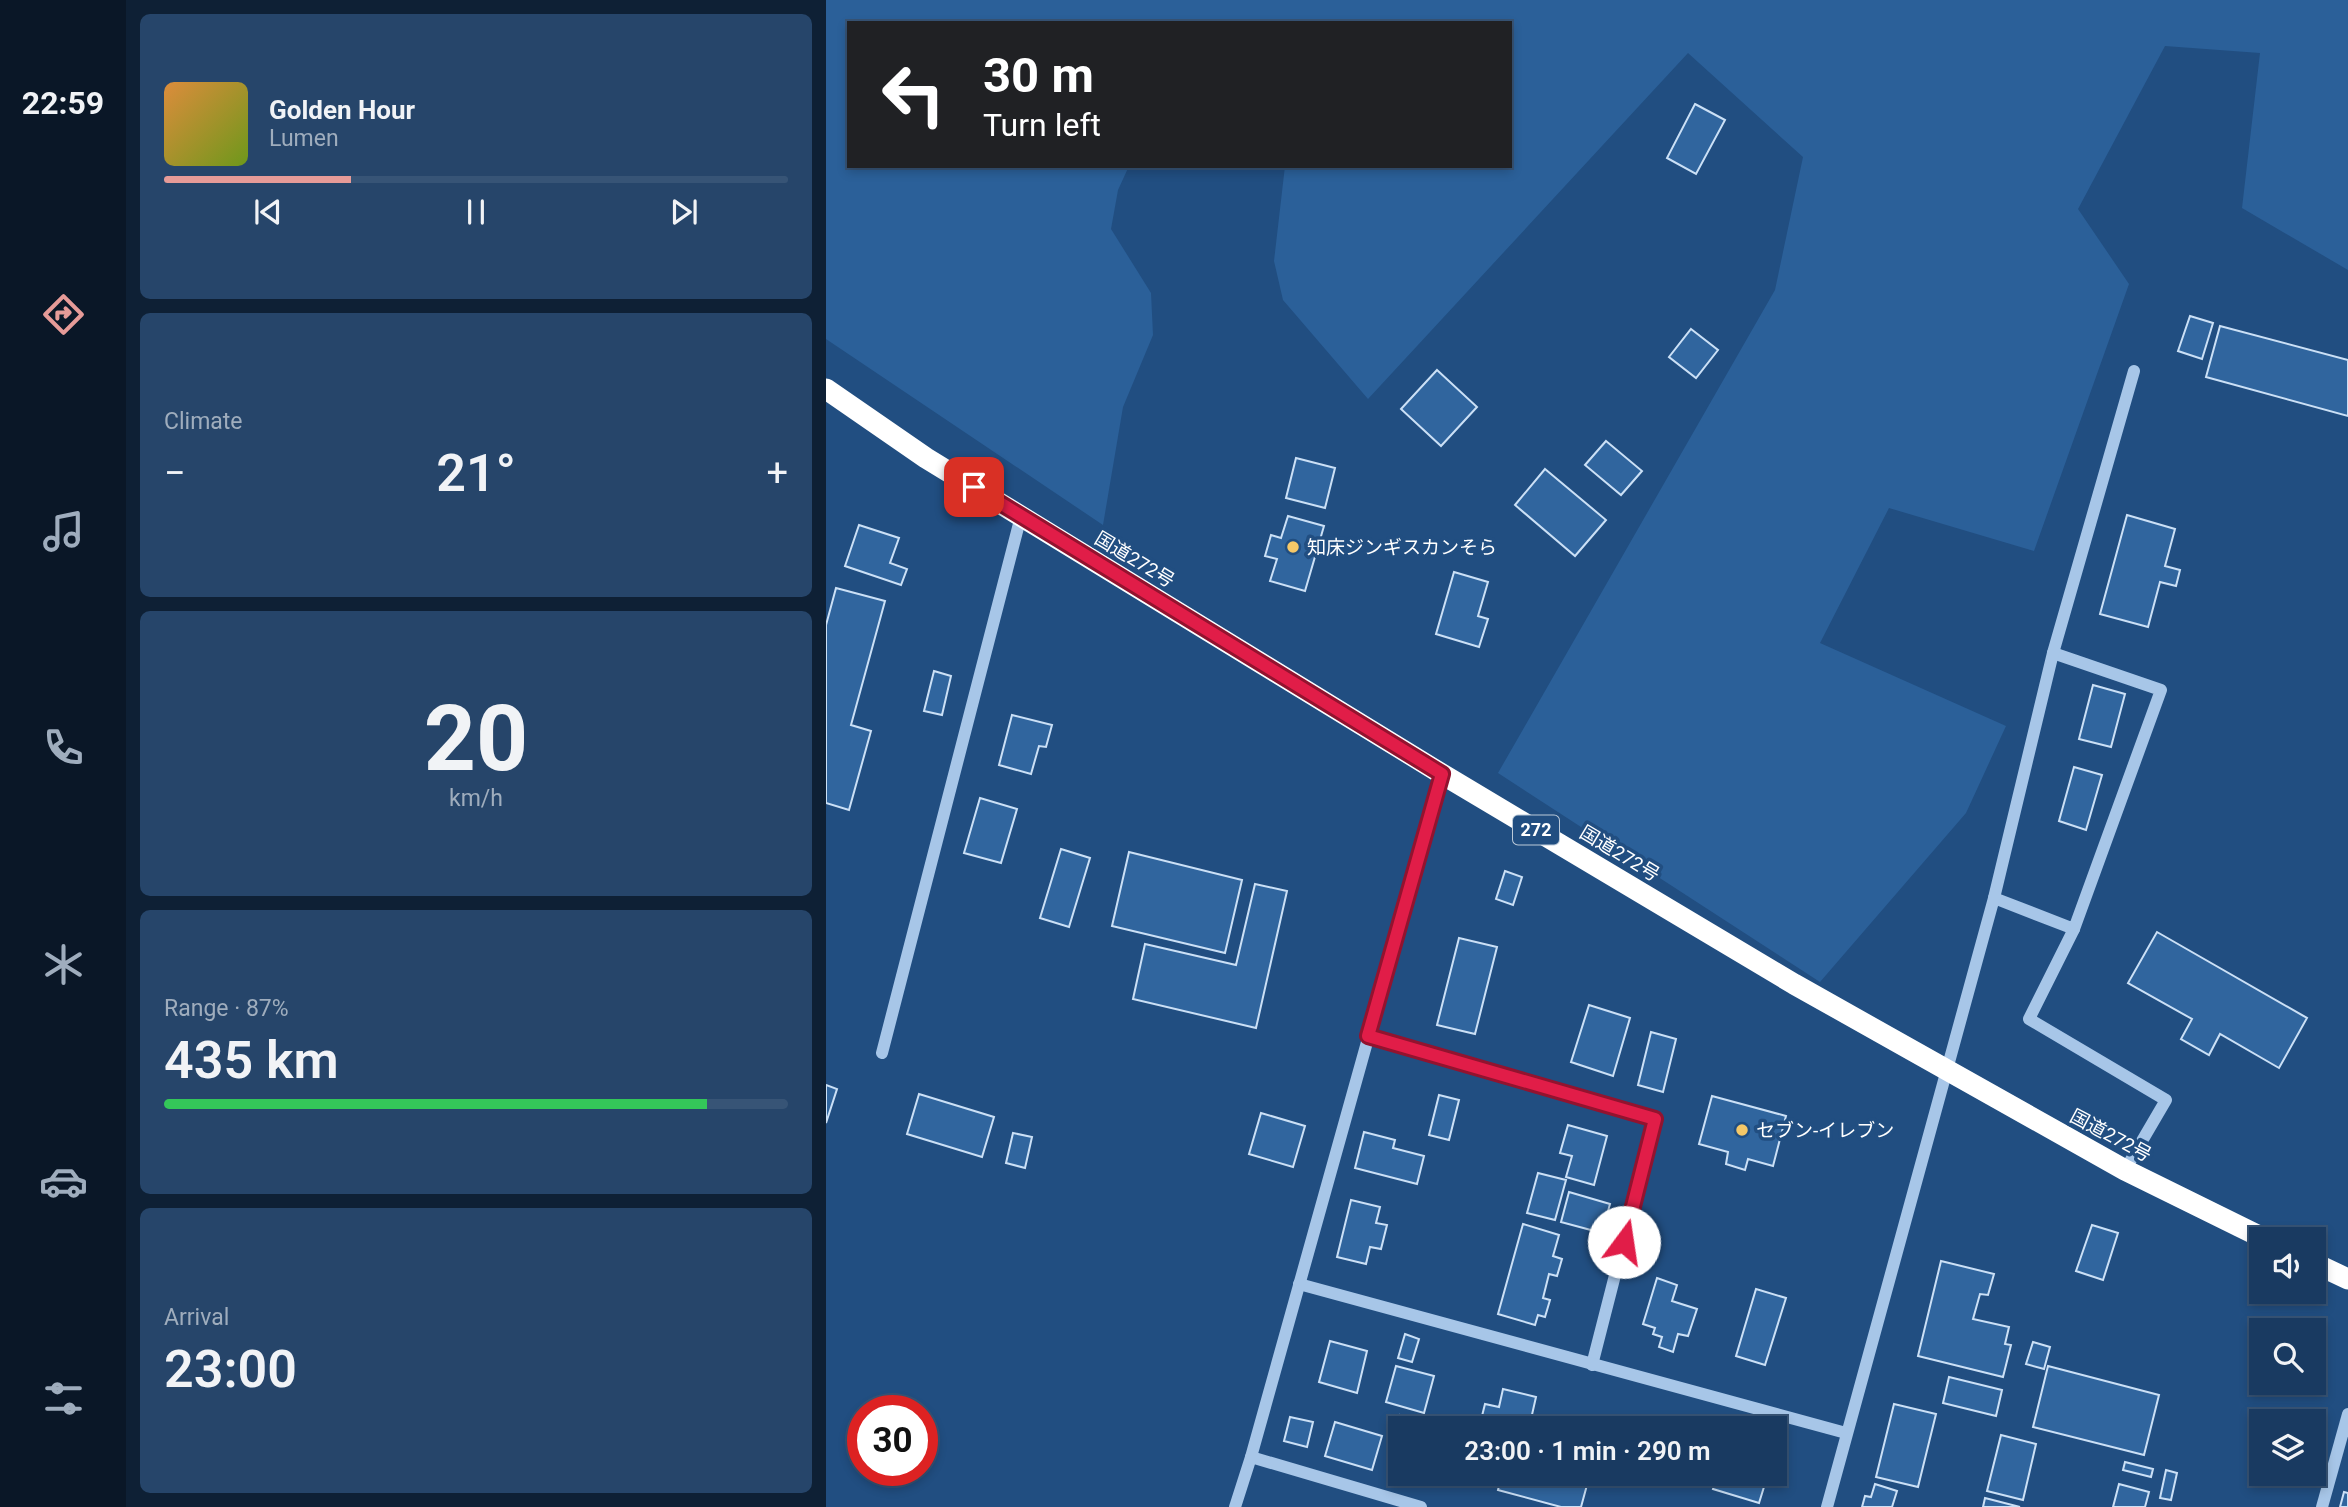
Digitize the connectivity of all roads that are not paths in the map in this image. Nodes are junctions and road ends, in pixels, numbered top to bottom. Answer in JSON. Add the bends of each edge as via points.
{"nodes":[{"id":1,"x":2134,"y":371,"type":"dead end"},
{"id":2,"x":826,"y":389,"type":"edge"},
{"id":3,"x":1021,"y":516,"type":"junction"},
{"id":4,"x":2053,"y":653,"type":"junction"},
{"id":5,"x":1442,"y":774,"type":"junction"},
{"id":6,"x":1994,"y":898,"type":"junction"},
{"id":7,"x":2074,"y":929,"type":"junction"},
{"id":8,"x":1368,"y":1036,"type":"junction"},
{"id":9,"x":882,"y":1053,"type":"dead end"},
{"id":10,"x":1948,"y":1071,"type":"junction"},
{"id":11,"x":2125,"y":1170,"type":"junction"},
{"id":12,"x":2249,"y":1231,"type":"edge"},
{"id":13,"x":2326,"y":1269,"type":"edge"},
{"id":14,"x":2348,"y":1279,"type":"edge"},
{"id":15,"x":1299,"y":1284,"type":"junction"},
{"id":16,"x":1592,"y":1365,"type":"junction"},
{"id":17,"x":2348,"y":1414,"type":"edge"},
{"id":18,"x":1846,"y":1433,"type":"junction"},
{"id":19,"x":1251,"y":1457,"type":"junction"},
{"id":20,"x":1235,"y":1507,"type":"edge"},
{"id":21,"x":1421,"y":1507,"type":"edge"},
{"id":22,"x":1828,"y":1507,"type":"edge"},
{"id":23,"x":2322,"y":1507,"type":"edge"}],
"edges":[{"from":1,"to":4,"type":"street"},
{"from":2,"to":3,"type":"highway","name":"国道272号","number":"272"},
{"from":3,"to":5,"type":"highway","name":"国道272号","number":"272"},
{"from":3,"to":9,"type":"street"},
{"from":4,"to":6,"type":"street"},
{"from":4,"to":7,"type":"street","via":[[2161,690]]},
{"from":5,"to":8,"type":"street"},
{"from":5,"to":10,"type":"highway","name":"国道272号","number":"272"},
{"from":6,"to":7,"type":"street"},
{"from":6,"to":10,"type":"street"},
{"from":7,"to":11,"type":"street","via":[[2029,1019],[2166,1100]]},
{"from":8,"to":15,"type":"street"},
{"from":8,"to":16,"type":"street","via":[[1655,1119]]},
{"from":10,"to":11,"type":"highway","name":"国道272号","number":"272"},
{"from":10,"to":18,"type":"street"},
{"from":11,"to":12,"type":"highway","name":"国道272号","number":"272"},
{"from":13,"to":14,"type":"highway"},
{"from":15,"to":16,"type":"street"},
{"from":15,"to":19,"type":"street"},
{"from":16,"to":18,"type":"street"},
{"from":17,"to":23,"type":"street"},
{"from":18,"to":22,"type":"street"},
{"from":19,"to":20,"type":"street"},
{"from":19,"to":21,"type":"street"}]}
